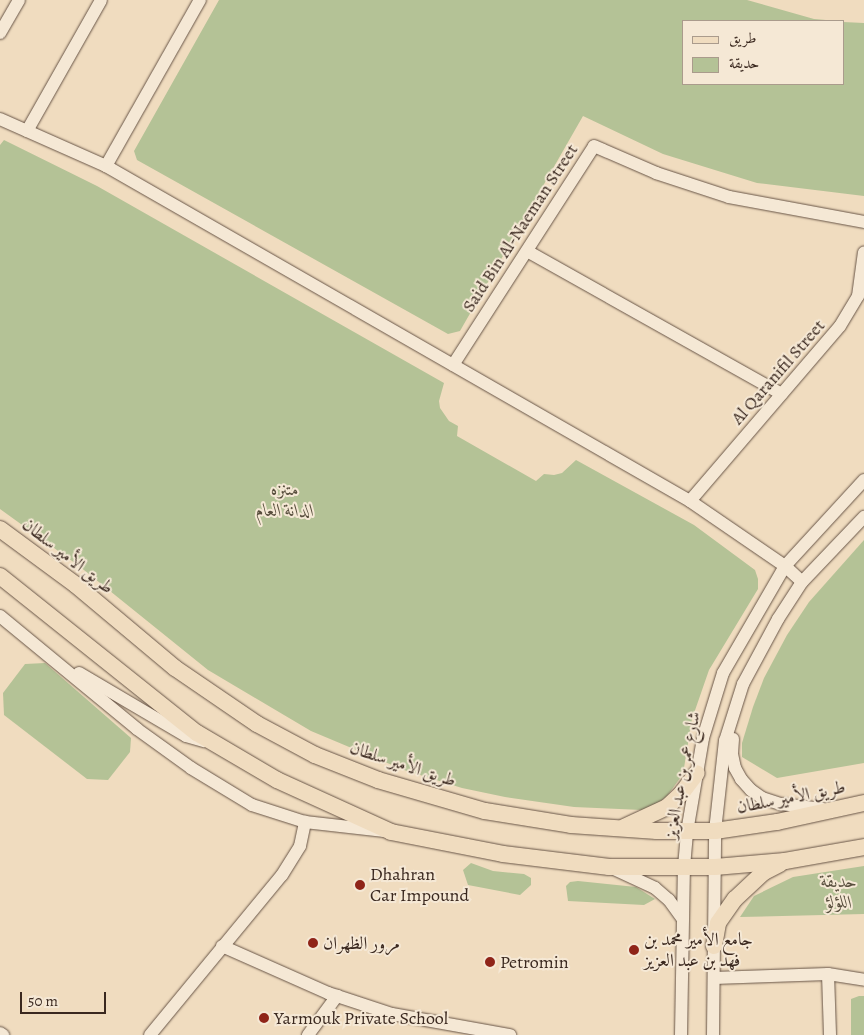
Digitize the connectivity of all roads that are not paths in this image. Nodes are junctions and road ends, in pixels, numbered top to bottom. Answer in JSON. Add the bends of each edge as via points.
{"nodes":[{"id":1,"x":19,"y":0,"type":"edge"},
{"id":2,"x":101,"y":0,"type":"edge"},
{"id":3,"x":200,"y":0,"type":"edge"},
{"id":4,"x":0,"y":32,"type":"edge"},
{"id":5,"x":0,"y":119,"type":"edge"},
{"id":6,"x":28,"y":131,"type":"junction"},
{"id":7,"x":106,"y":166,"type":"junction"},
{"id":8,"x":864,"y":222,"type":"edge"},
{"id":9,"x":526,"y":251,"type":"junction"},
{"id":10,"x":864,"y":252,"type":"edge"},
{"id":11,"x":453,"y":365,"type":"junction"},
{"id":12,"x":782,"y":394,"type":"junction"},
{"id":13,"x":864,"y":480,"type":"edge"},
{"id":14,"x":690,"y":501,"type":"junction"},
{"id":15,"x":864,"y":517,"type":"edge"},
{"id":16,"x":0,"y":529,"type":"edge"},
{"id":17,"x":785,"y":566,"type":"junction"},
{"id":18,"x":0,"y":576,"type":"edge"},
{"id":19,"x":802,"y":582,"type":"junction"},
{"id":20,"x":0,"y":616,"type":"edge"},
{"id":21,"x":47,"y":654,"type":"junction"},
{"id":22,"x":736,"y":706,"type":"junction"},
{"id":23,"x":212,"y":743,"type":"junction"},
{"id":24,"x":697,"y":773,"type":"junction"},
{"id":25,"x":864,"y":803,"type":"edge"},
{"id":26,"x":830,"y":810,"type":"junction"},
{"id":27,"x":305,"y":822,"type":"junction"},
{"id":28,"x":620,"y":828,"type":"junction"},
{"id":29,"x":715,"y":830,"type":"junction"},
{"id":30,"x":391,"y":832,"type":"junction"},
{"id":31,"x":687,"y":832,"type":"junction"},
{"id":32,"x":864,"y":847,"type":"edge"},
{"id":33,"x":785,"y":861,"type":"junction"},
{"id":34,"x":607,"y":866,"type":"junction"},
{"id":35,"x":684,"y":867,"type":"junction"},
{"id":36,"x":715,"y":867,"type":"junction"},
{"id":37,"x":683,"y":919,"type":"junction"},
{"id":38,"x":222,"y":946,"type":"junction"},
{"id":39,"x":714,"y":946,"type":"junction"},
{"id":40,"x":828,"y":974,"type":"junction"},
{"id":41,"x":714,"y":978,"type":"junction"},
{"id":42,"x":864,"y":980,"type":"edge"},
{"id":43,"x":336,"y":996,"type":"junction"},
{"id":44,"x":0,"y":1032,"type":"edge"},
{"id":45,"x":3,"y":1035,"type":"edge"},
{"id":46,"x":150,"y":1035,"type":"edge"},
{"id":47,"x":308,"y":1035,"type":"edge"},
{"id":48,"x":510,"y":1035,"type":"edge"},
{"id":49,"x":681,"y":1035,"type":"edge"},
{"id":50,"x":713,"y":1035,"type":"edge"},
{"id":51,"x":830,"y":1035,"type":"edge"}],
"edges":[{"from":1,"to":4,"type":"street"},
{"from":2,"to":6,"type":"street"},
{"from":3,"to":7,"type":"street"},
{"from":5,"to":6,"type":"street"},
{"from":6,"to":7,"type":"street"},
{"from":7,"to":11,"type":"street"},
{"from":8,"to":9,"type":"street","name":"Said Bin Al-Naeman Street","via":[[729,197],[656,173],[594,146]]},
{"from":9,"to":11,"type":"street","name":"Said Bin Al-Naeman Street"},
{"from":9,"to":12,"type":"street"},
{"from":10,"to":12,"type":"street","name":"Al Qaranifil Street","via":[[858,296],[840,326]]},
{"from":11,"to":14,"type":"street"},
{"from":12,"to":14,"type":"street","name":"Al Qaranifil Street"},
{"from":13,"to":17,"type":"street","name":"شارع عمر بن عبد العزيز"},
{"from":14,"to":17,"type":"street"},
{"from":15,"to":19,"type":"street"},
{"from":16,"to":28,"type":"main road","name":"طريق الأمير سلطان","via":[[76,585],[175,668],[257,724],[315,755],[378,780],[485,811],[571,825]]},
{"from":17,"to":19,"type":"street"},
{"from":17,"to":24,"type":"street","name":"شارع عمر بن عبد العزيز","via":[[723,673],[703,738]]},
{"from":18,"to":23,"type":"main road"},
{"from":19,"to":22,"type":"street","via":[[760,652],[743,684]]},
{"from":20,"to":21,"type":"street"},
{"from":21,"to":23,"type":"street","via":[[186,736]]},
{"from":21,"to":27,"type":"street","via":[[137,729],[190,768],[252,805]]},
{"from":22,"to":26,"type":"street","via":[[732,754],[741,779],[762,798],[781,804]]},
{"from":22,"to":29,"type":"street","via":[[725,741]]},
{"from":23,"to":30,"type":"main road","via":[[277,780]]},
{"from":24,"to":28,"type":"main road","via":[[667,806]]},
{"from":24,"to":31,"type":"street","name":"شارع عمر بن عبد العزيز"},
{"from":25,"to":26,"type":"main road","name":"طريق الأمير سلطان"},
{"from":26,"to":29,"type":"main road","name":"طريق الأمير سلطان","via":[[777,822]]},
{"from":27,"to":30,"type":"street"},
{"from":27,"to":38,"type":"street","via":[[300,846],[282,875]]},
{"from":28,"to":31,"type":"main road","name":"طريق الأمير سلطان"},
{"from":29,"to":31,"type":"main road","name":"طريق الأمير سلطان"},
{"from":29,"to":36,"type":"street"},
{"from":30,"to":34,"type":"main road","via":[[504,854]]},
{"from":31,"to":35,"type":"street","name":"شارع عمر بن عبد العزيز"},
{"from":32,"to":33,"type":"main road"},
{"from":33,"to":36,"type":"main road"},
{"from":33,"to":39,"type":"main road","via":[[764,872],[735,899],[718,923]]},
{"from":34,"to":35,"type":"main road"},
{"from":34,"to":37,"type":"street","via":[[655,888]]},
{"from":35,"to":36,"type":"main road"},
{"from":35,"to":37,"type":"street","name":"شارع عمر بن عبد العزيز"},
{"from":36,"to":39,"type":"street"},
{"from":37,"to":49,"type":"street","name":"شارع عمر بن عبد العزيز"},
{"from":38,"to":43,"type":"street"},
{"from":38,"to":46,"type":"street"},
{"from":39,"to":41,"type":"street"},
{"from":40,"to":41,"type":"street"},
{"from":40,"to":42,"type":"street"},
{"from":40,"to":51,"type":"street"},
{"from":41,"to":50,"type":"street"},
{"from":43,"to":47,"type":"street"},
{"from":43,"to":48,"type":"street","via":[[392,1014]]},
{"from":44,"to":45,"type":"street"}]}
